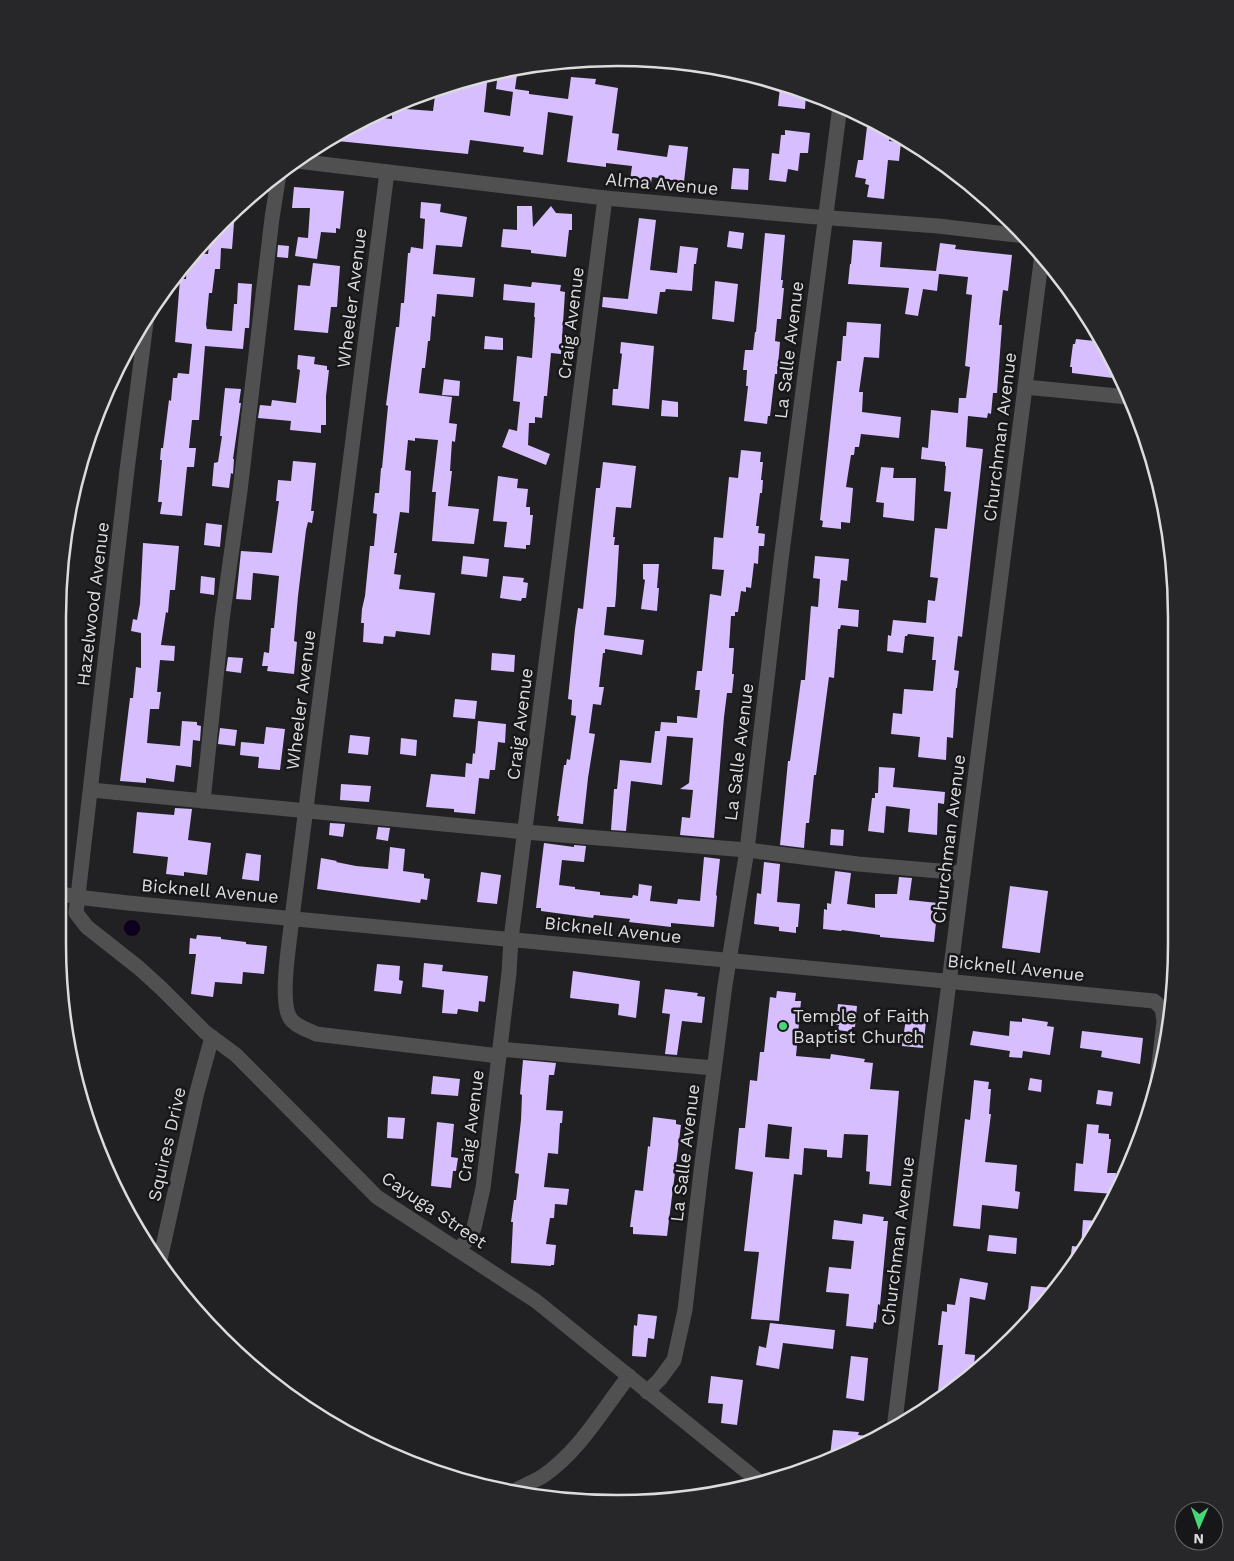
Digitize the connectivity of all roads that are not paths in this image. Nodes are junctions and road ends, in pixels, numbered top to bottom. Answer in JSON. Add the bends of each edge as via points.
{"nodes":[{"id":1,"x":839,"y":113,"type":"edge"},
{"id":2,"x":307,"y":162,"type":"edge"},
{"id":3,"x":388,"y":172,"type":"junction"},
{"id":4,"x":277,"y":184,"type":"edge"},
{"id":5,"x":605,"y":198,"type":"junction"},
{"id":6,"x":825,"y":217,"type":"junction"},
{"id":7,"x":1012,"y":235,"type":"edge"},
{"id":8,"x":1041,"y":266,"type":"edge"},
{"id":9,"x":144,"y":335,"type":"edge"},
{"id":10,"x":1025,"y":387,"type":"junction"},
{"id":11,"x":1122,"y":396,"type":"edge"},
{"id":12,"x":91,"y":790,"type":"junction"},
{"id":13,"x":203,"y":801,"type":"junction"},
{"id":14,"x":306,"y":811,"type":"junction"},
{"id":15,"x":525,"y":832,"type":"junction"},
{"id":16,"x":747,"y":850,"type":"junction"},
{"id":17,"x":963,"y":873,"type":"junction"},
{"id":18,"x":66,"y":894,"type":"edge"},
{"id":19,"x":77,"y":897,"type":"junction"},
{"id":20,"x":292,"y":918,"type":"junction"},
{"id":21,"x":511,"y":939,"type":"junction"},
{"id":22,"x":730,"y":961,"type":"junction"},
{"id":23,"x":950,"y":980,"type":"junction"},
{"id":24,"x":1163,"y":1015,"type":"edge"},
{"id":25,"x":212,"y":1037,"type":"junction"},
{"id":26,"x":500,"y":1053,"type":"junction"},
{"id":27,"x":714,"y":1068,"type":"junction"},
{"id":28,"x":458,"y":1250,"type":"junction"},
{"id":29,"x":161,"y":1253,"type":"edge"},
{"id":30,"x":629,"y":1376,"type":"junction"},
{"id":31,"x":647,"y":1392,"type":"junction"},
{"id":32,"x":895,"y":1419,"type":"edge"},
{"id":33,"x":754,"y":1477,"type":"edge"},
{"id":34,"x":523,"y":1486,"type":"edge"}],
"edges":[{"from":1,"to":6,"type":"street","name":"La Salle Avenue"},
{"from":2,"to":3,"type":"street","name":"Alma Avenue"},
{"from":3,"to":5,"type":"street","name":"Alma Avenue"},
{"from":3,"to":14,"type":"street","name":"Wheeler Avenue"},
{"from":4,"to":13,"type":"street","via":[[222,620]]},
{"from":5,"to":6,"type":"street","name":"Alma Avenue"},
{"from":5,"to":15,"type":"street","name":"Craig Avenue"},
{"from":6,"to":7,"type":"street","name":"Alma Avenue"},
{"from":6,"to":16,"type":"street","name":"La Salle Avenue"},
{"from":8,"to":10,"type":"street","name":"Churchman Avenue"},
{"from":9,"to":12,"type":"street","name":"Hazelwood Avenue"},
{"from":10,"to":11,"type":"street"},
{"from":10,"to":17,"type":"street","name":"Churchman Avenue"},
{"from":12,"to":13,"type":"street"},
{"from":12,"to":19,"type":"street","name":"Hazelwood Avenue"},
{"from":13,"to":14,"type":"street"},
{"from":14,"to":15,"type":"street"},
{"from":14,"to":20,"type":"street","name":"Wheeler Avenue"},
{"from":15,"to":16,"type":"street"},
{"from":15,"to":21,"type":"street","name":"Craig Avenue"},
{"from":16,"to":17,"type":"street"},
{"from":16,"to":22,"type":"street","name":"La Salle Avenue"},
{"from":17,"to":23,"type":"street","name":"Churchman Avenue"},
{"from":18,"to":19,"type":"street","name":"Bicknell Avenue"},
{"from":19,"to":20,"type":"street","name":"Bicknell Avenue"},
{"from":19,"to":25,"type":"street","name":"Cayuga Street","via":[[76,914],[87,927],[139,968]]},
{"from":20,"to":21,"type":"street","name":"Bicknell Avenue"},
{"from":20,"to":26,"type":"street","name":"Wheeler Avenue","via":[[285,984],[286,1012],[298,1026],[316,1034]]},
{"from":21,"to":22,"type":"street","name":"Bicknell Avenue"},
{"from":21,"to":26,"type":"street","name":"Craig Avenue"},
{"from":22,"to":23,"type":"street","name":"Bicknell Avenue"},
{"from":22,"to":27,"type":"street","name":"La Salle Avenue"},
{"from":23,"to":24,"type":"street","name":"Bicknell Avenue","via":[[1154,1001],[1162,1008]]},
{"from":23,"to":32,"type":"street","name":"Churchman Avenue"},
{"from":25,"to":28,"type":"street","name":"Cayuga Street","via":[[236,1055],[378,1197]]},
{"from":25,"to":29,"type":"street","name":"Squires Drive"},
{"from":26,"to":27,"type":"street","name":"Wheeler Avenue"},
{"from":26,"to":28,"type":"street","name":"Craig Avenue","via":[[478,1217]]},
{"from":27,"to":31,"type":"street","name":"La Salle Avenue","via":[[678,1347],[674,1360]]},
{"from":28,"to":30,"type":"street","name":"Cayuga Street","via":[[536,1301]]},
{"from":30,"to":31,"type":"street","name":"Cayuga Street"},
{"from":30,"to":34,"type":"street","via":[[572,1450],[544,1475]]},
{"from":31,"to":33,"type":"street","name":"Cayuga Street"}]}
